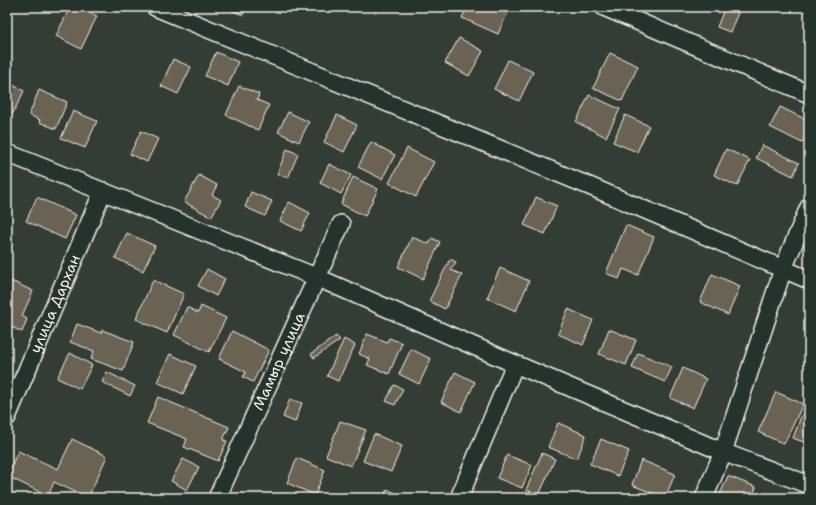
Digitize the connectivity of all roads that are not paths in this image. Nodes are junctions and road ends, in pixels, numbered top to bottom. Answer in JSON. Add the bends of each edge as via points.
{"nodes":[{"id":1,"x":156,"y":7,"type":"edge"},
{"id":2,"x":604,"y":7,"type":"edge"},
{"id":3,"x":809,"y":94,"type":"edge"},
{"id":4,"x":7,"y":153,"type":"edge"},
{"id":5,"x":103,"y":191,"type":"junction"},
{"id":6,"x":809,"y":207,"type":"edge"},
{"id":7,"x":340,"y":224,"type":"dead end"},
{"id":8,"x":783,"y":269,"type":"junction"},
{"id":9,"x":316,"y":277,"type":"junction"},
{"id":10,"x":809,"y":280,"type":"edge"},
{"id":11,"x":515,"y":364,"type":"junction"},
{"id":12,"x":7,"y":417,"type":"edge"},
{"id":13,"x":723,"y":452,"type":"junction"},
{"id":14,"x":809,"y":485,"type":"edge"},
{"id":15,"x":217,"y":498,"type":"edge"},
{"id":16,"x":459,"y":498,"type":"edge"},
{"id":17,"x":704,"y":498,"type":"edge"}],
"edges":[{"from":1,"to":8,"type":"street","via":[[580,182]]},
{"from":2,"to":3,"type":"street"},
{"from":4,"to":5,"type":"street"},
{"from":5,"to":9,"type":"street"},
{"from":5,"to":12,"type":"street","name":"улица Дархан"},
{"from":6,"to":8,"type":"street"},
{"from":7,"to":9,"type":"street","name":"Мамыр улица"},
{"from":8,"to":10,"type":"street"},
{"from":8,"to":13,"type":"street"},
{"from":9,"to":11,"type":"street"},
{"from":9,"to":15,"type":"street","name":"Мамыр улица"},
{"from":11,"to":13,"type":"street"},
{"from":11,"to":16,"type":"street"},
{"from":13,"to":14,"type":"street"},
{"from":13,"to":17,"type":"street"}]}
